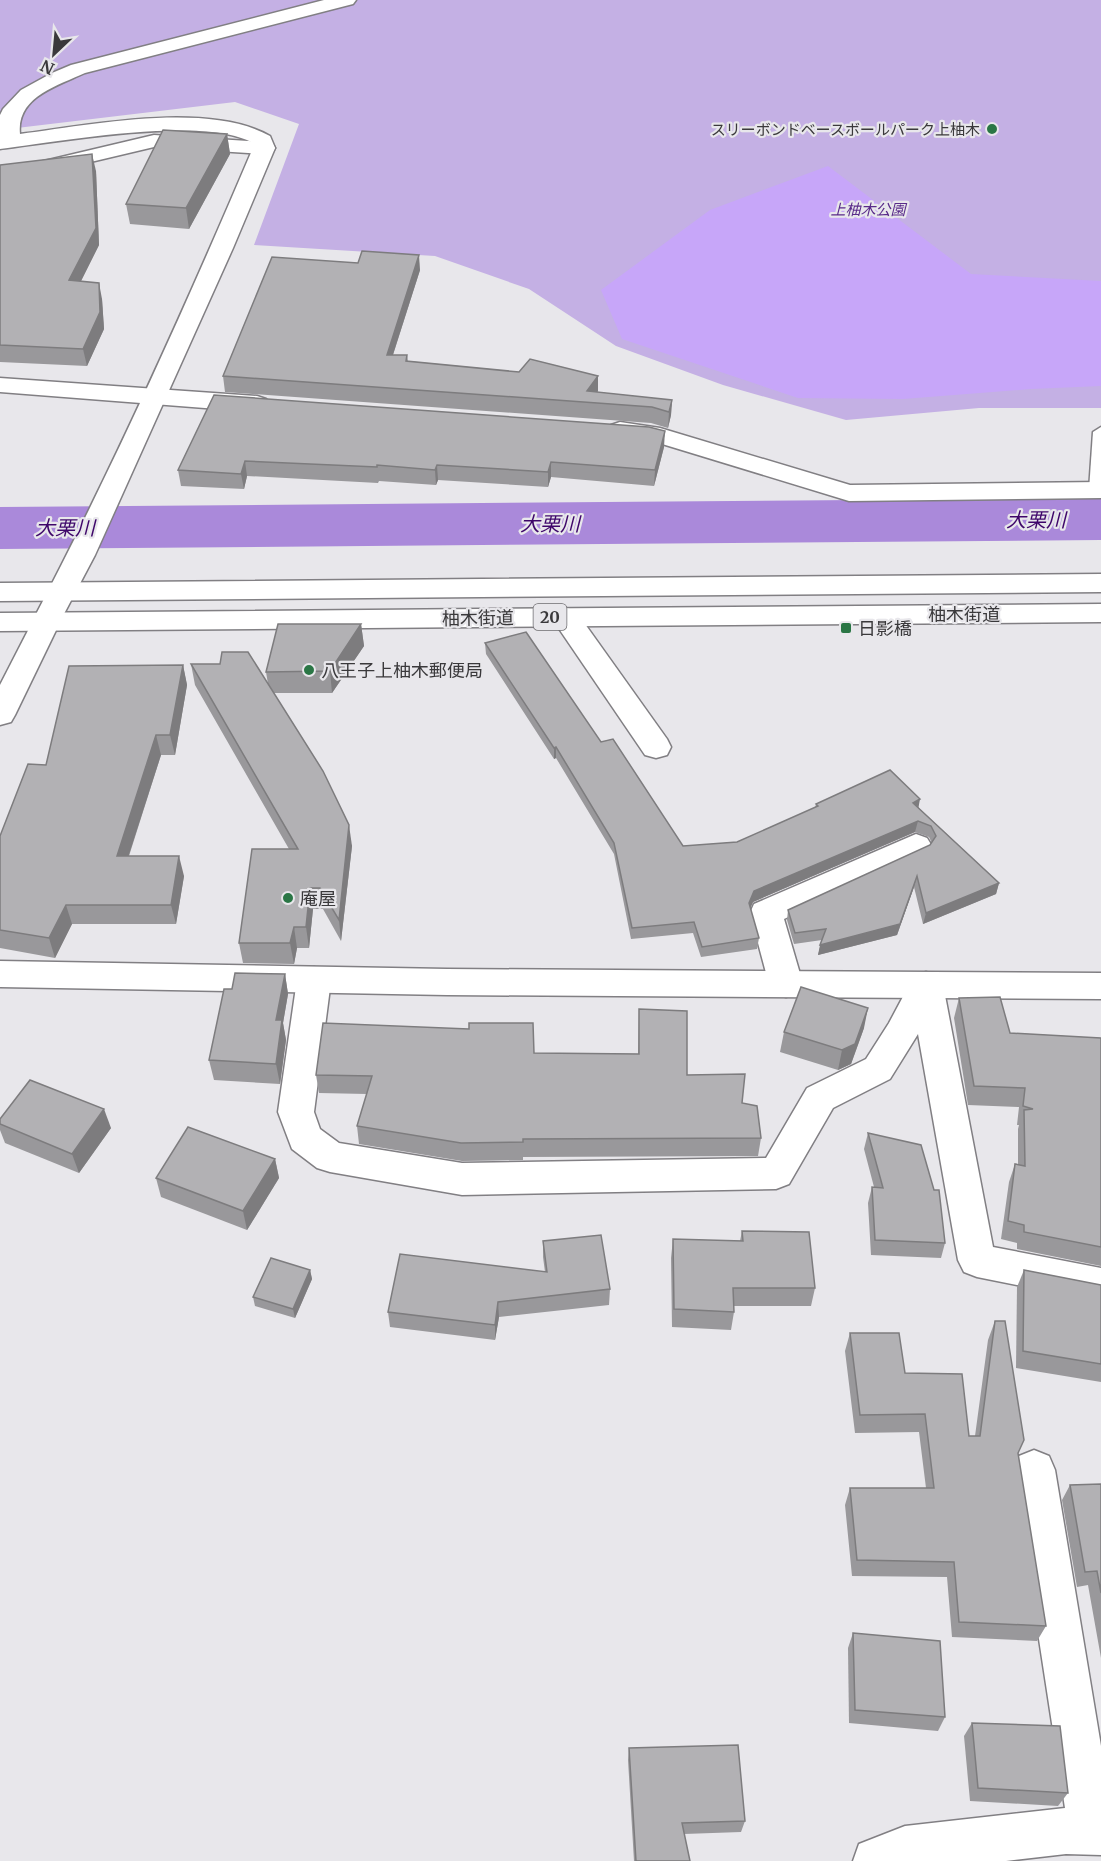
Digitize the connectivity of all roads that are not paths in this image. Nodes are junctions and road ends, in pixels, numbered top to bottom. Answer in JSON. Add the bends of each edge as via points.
{"nodes":[{"id":1,"x":346,"y":0,"type":"edge"},
{"id":2,"x":5,"y":143,"type":"edge"},
{"id":3,"x":264,"y":148,"type":"junction"},
{"id":4,"x":0,"y":172,"type":"edge"},
{"id":5,"x":0,"y":385,"type":"edge"},
{"id":6,"x":153,"y":396,"type":"junction"},
{"id":7,"x":285,"y":406,"type":"edge"},
{"id":8,"x":592,"y":428,"type":"edge"},
{"id":9,"x":1101,"y":432,"type":"edge"},
{"id":10,"x":1099,"y":495,"type":"edge"},
{"id":11,"x":1101,"y":583,"type":"edge"},
{"id":12,"x":0,"y":592,"type":"edge"},
{"id":13,"x":63,"y":592,"type":"junction"},
{"id":14,"x":1101,"y":613,"type":"edge"},
{"id":15,"x":565,"y":617,"type":"junction"},
{"id":16,"x":0,"y":622,"type":"edge"},
{"id":17,"x":46,"y":622,"type":"junction"},
{"id":18,"x":0,"y":715,"type":"edge"},
{"id":19,"x":656,"y":747,"type":"dead end"},
{"id":20,"x":916,"y":846,"type":"dead end"},
{"id":21,"x":0,"y":974,"type":"edge"},
{"id":22,"x":314,"y":980,"type":"junction"},
{"id":23,"x":786,"y":984,"type":"junction"},
{"id":24,"x":926,"y":985,"type":"junction"},
{"id":25,"x":1101,"y":986,"type":"edge"},
{"id":26,"x":1101,"y":1285,"type":"edge"},
{"id":27,"x":1034,"y":1470,"type":"dead end"},
{"id":28,"x":1096,"y":1832,"type":"edge"},
{"id":29,"x":876,"y":1861,"type":"edge"}],
"edges":[{"from":1,"to":2,"type":"street","via":[[62,76],[16,106],[9,118]]},
{"from":2,"to":3,"type":"street","via":[[173,124],[210,124],[248,129],[263,140]]},
{"from":3,"to":4,"type":"street","via":[[154,141],[40,168]]},
{"from":3,"to":6,"type":"street"},
{"from":5,"to":6,"type":"street"},
{"from":6,"to":7,"type":"street"},
{"from":6,"to":13,"type":"street"},
{"from":8,"to":10,"type":"street","via":[[651,433],[849,493]]},
{"from":9,"to":10,"type":"lane"},
{"from":11,"to":13,"type":"street","name":"柚木街道","number":"20"},
{"from":12,"to":13,"type":"street","name":"柚木街道","number":"20"},
{"from":13,"to":17,"type":"street"},
{"from":14,"to":15,"type":"street","name":"柚木街道","number":"20"},
{"from":15,"to":17,"type":"street","name":"柚木街道","number":"20"},
{"from":15,"to":19,"type":"street"},
{"from":16,"to":17,"type":"street","name":"柚木街道","number":"20"},
{"from":17,"to":18,"type":"street"},
{"from":20,"to":23,"type":"street","via":[[766,913]]},
{"from":21,"to":22,"type":"street"},
{"from":22,"to":23,"type":"street"},
{"from":22,"to":24,"type":"street","via":[[296,1112],[305,1138],[330,1157],[462,1179],[776,1173],[820,1098],[878,1069]]},
{"from":23,"to":24,"type":"street"},
{"from":24,"to":25,"type":"street"},
{"from":24,"to":26,"type":"street","via":[[977,1260]]},
{"from":27,"to":28,"type":"street"},
{"from":28,"to":29,"type":"street","via":[[1066,1831],[905,1849]]}]}
